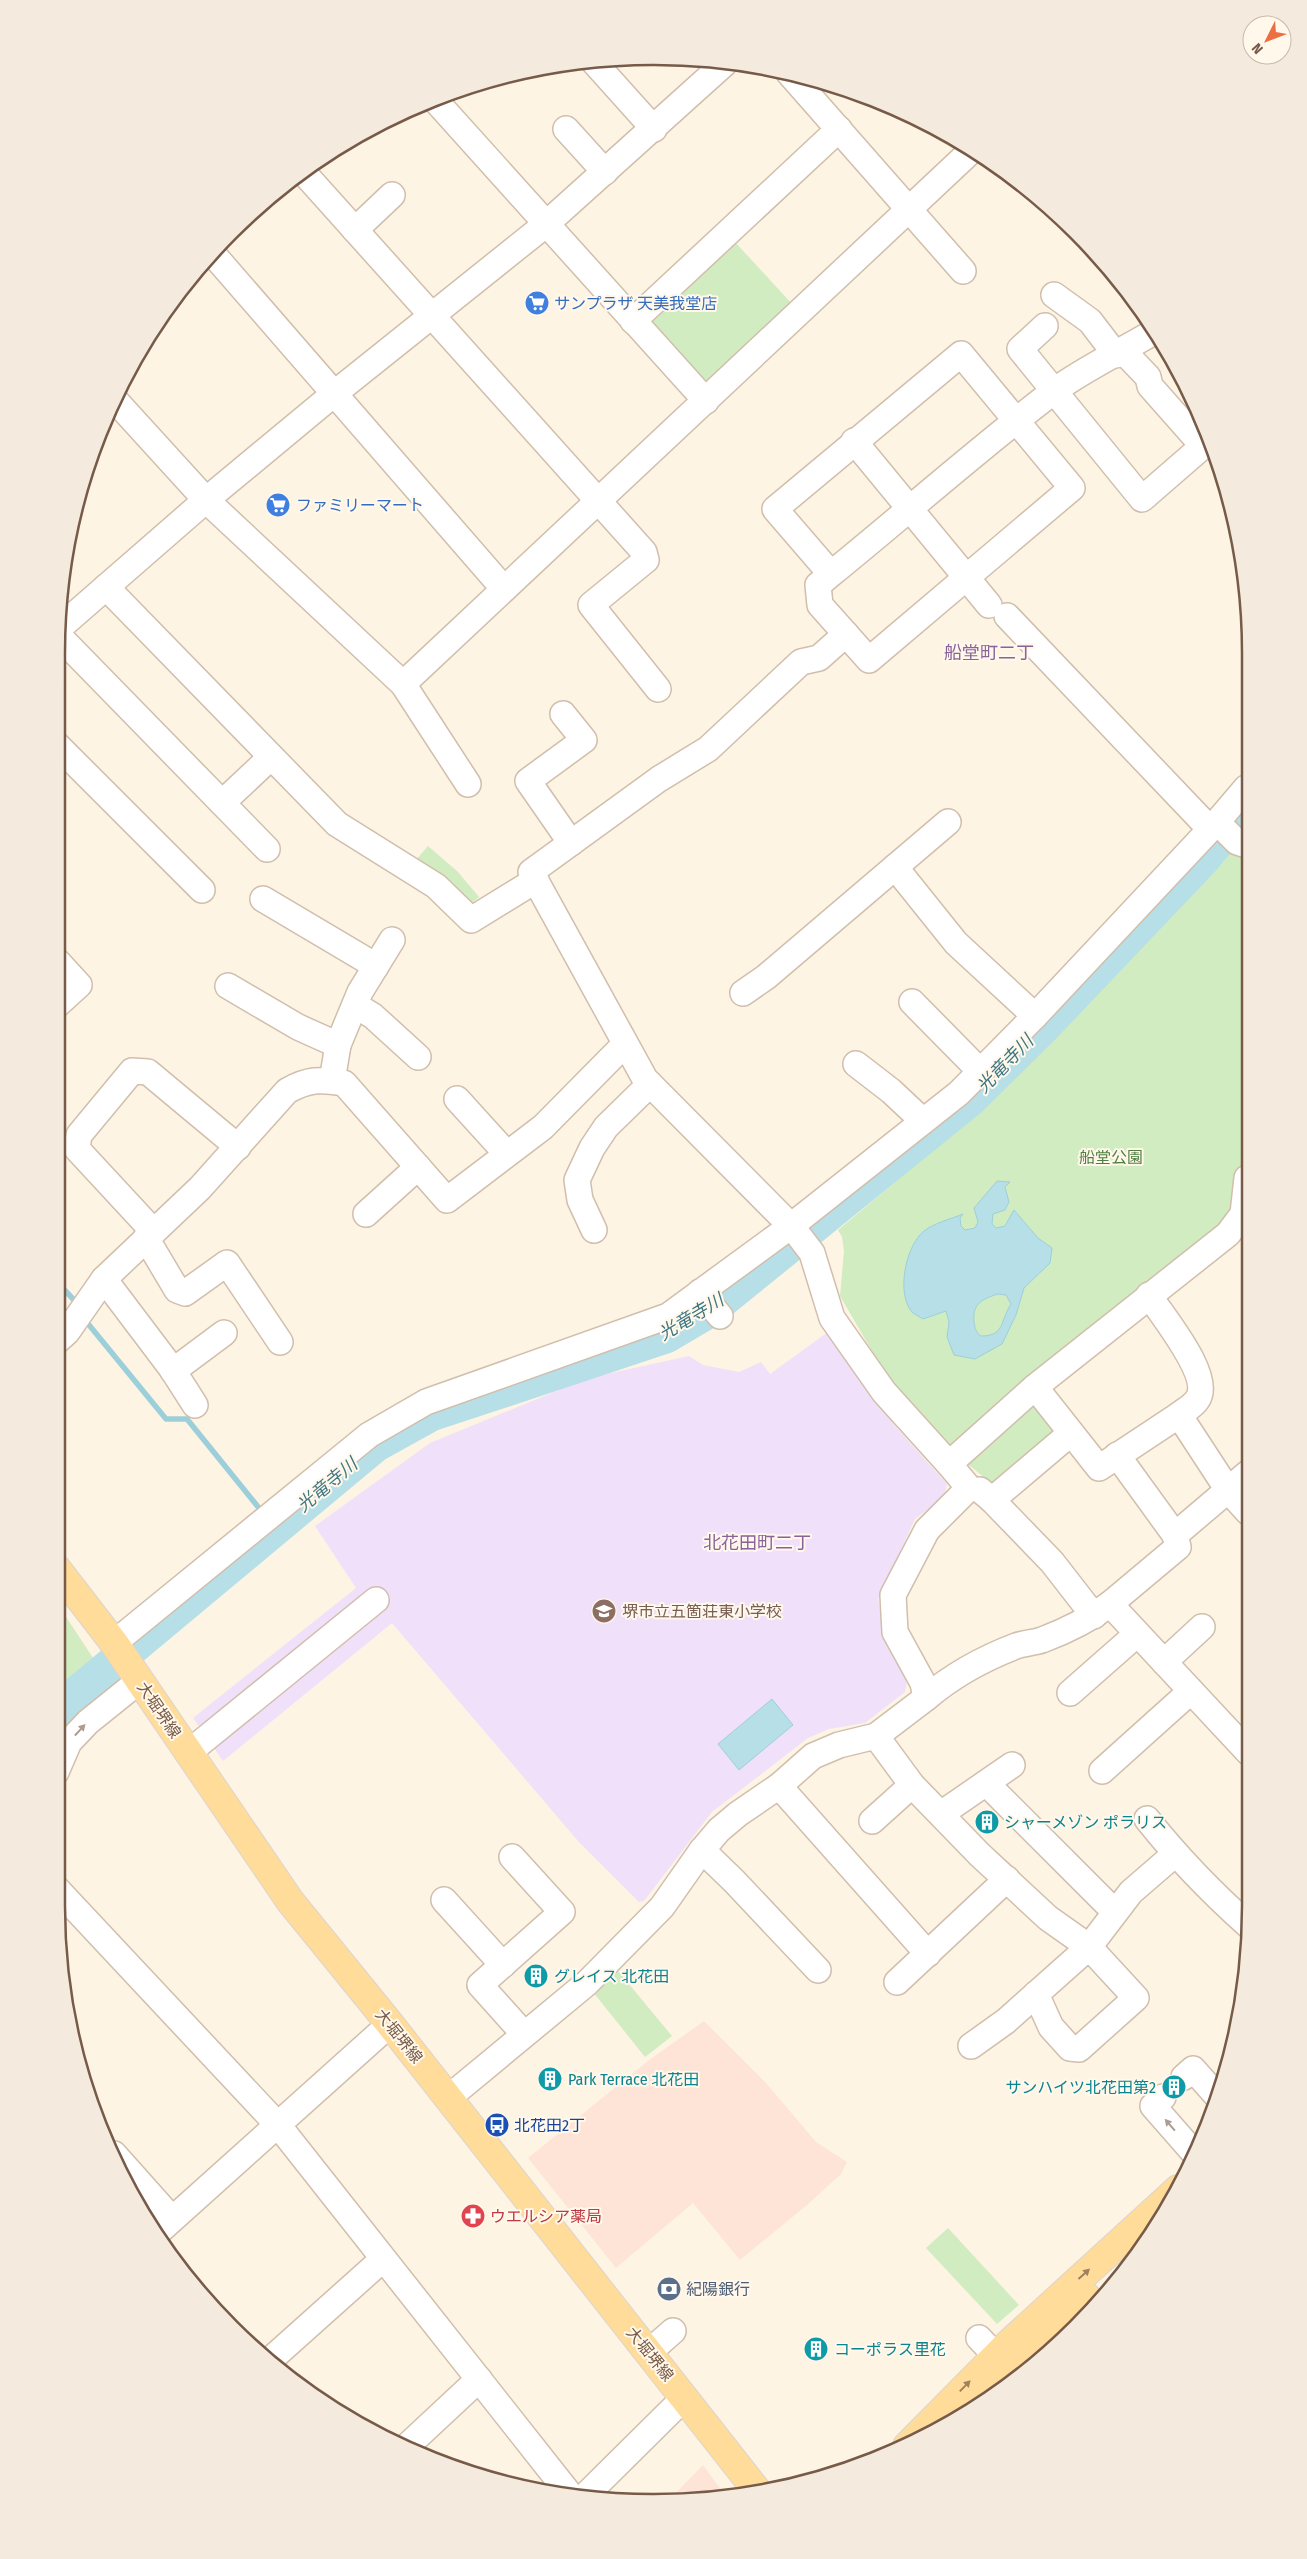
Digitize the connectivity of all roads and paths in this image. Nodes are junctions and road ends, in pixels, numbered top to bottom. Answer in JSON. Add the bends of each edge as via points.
{"nodes":[{"id":1,"x":600,"y":68,"type":"edge"},
{"id":2,"x":719,"y":69,"type":"edge"},
{"id":3,"x":798,"y":83,"type":"edge"},
{"id":4,"x":440,"y":105,"type":"edge"},
{"id":5,"x":566,"y":129,"type":"dead end"},
{"id":6,"x":654,"y":129,"type":"junction"},
{"id":7,"x":838,"y":129,"type":"junction"},
{"id":8,"x":966,"y":155,"type":"edge"},
{"id":9,"x":605,"y":172,"type":"junction"},
{"id":10,"x":308,"y":178,"type":"edge"},
{"id":11,"x":392,"y":195,"type":"dead end"},
{"id":12,"x":910,"y":209,"type":"junction"},
{"id":13,"x":545,"y":225,"type":"junction"},
{"id":14,"x":355,"y":230,"type":"junction"},
{"id":15,"x":217,"y":259,"type":"edge"},
{"id":16,"x":963,"y":271,"type":"dead end"},
{"id":17,"x":1054,"y":295,"type":"dead end"},
{"id":18,"x":432,"y":315,"type":"junction"},
{"id":19,"x":633,"y":321,"type":"junction"},
{"id":20,"x":1045,"y":326,"type":"dead end"},
{"id":21,"x":1148,"y":335,"type":"edge"},
{"id":22,"x":1119,"y":353,"type":"junction"},
{"id":23,"x":1056,"y":390,"type":"junction"},
{"id":24,"x":335,"y":393,"type":"junction"},
{"id":25,"x":706,"y":401,"type":"junction"},
{"id":26,"x":120,"y":406,"type":"edge"},
{"id":27,"x":1017,"y":422,"type":"junction"},
{"id":28,"x":854,"y":441,"type":"junction"},
{"id":29,"x":206,"y":500,"type":"junction"},
{"id":30,"x":598,"y":502,"type":"junction"},
{"id":31,"x":910,"y":509,"type":"junction"},
{"id":32,"x":831,"y":574,"type":"junction"},
{"id":33,"x":967,"y":577,"type":"junction"},
{"id":34,"x":106,"y":587,"type":"junction"},
{"id":35,"x":504,"y":589,"type":"junction"},
{"id":36,"x":66,"y":622,"type":"edge"},
{"id":37,"x":846,"y":634,"type":"junction"},
{"id":38,"x":65,"y":637,"type":"edge"},
{"id":39,"x":403,"y":684,"type":"junction"},
{"id":40,"x":658,"y":689,"type":"dead end"},
{"id":41,"x":563,"y":714,"type":"dead end"},
{"id":42,"x":65,"y":753,"type":"edge"},
{"id":43,"x":271,"y":757,"type":"junction"},
{"id":44,"x":468,"y":784,"type":"dead end"},
{"id":45,"x":1242,"y":793,"type":"edge"},
{"id":46,"x":222,"y":803,"type":"junction"},
{"id":47,"x":948,"y":822,"type":"dead end"},
{"id":48,"x":1215,"y":825,"type":"junction"},
{"id":49,"x":571,"y":843,"type":"junction"},
{"id":50,"x":1241,"y":843,"type":"edge"},
{"id":51,"x":267,"y":850,"type":"dead end"},
{"id":52,"x":895,"y":867,"type":"junction"},
{"id":53,"x":536,"y":880,"type":"junction"},
{"id":54,"x":202,"y":890,"type":"dead end"},
{"id":55,"x":262,"y":899,"type":"dead end"},
{"id":56,"x":392,"y":940,"type":"dead end"},
{"id":57,"x":376,"y":966,"type":"junction"},
{"id":58,"x":65,"y":970,"type":"edge"},
{"id":59,"x":228,"y":986,"type":"dead end"},
{"id":60,"x":743,"y":993,"type":"dead end"},
{"id":61,"x":65,"y":998,"type":"edge"},
{"id":62,"x":912,"y":1002,"type":"dead end"},
{"id":63,"x":354,"y":1005,"type":"junction"},
{"id":64,"x":1035,"y":1016,"type":"junction"},
{"id":65,"x":625,"y":1044,"type":"junction"},
{"id":66,"x":338,"y":1045,"type":"junction"},
{"id":67,"x":418,"y":1057,"type":"dead end"},
{"id":68,"x":856,"y":1064,"type":"dead end"},
{"id":69,"x":980,"y":1071,"type":"junction"},
{"id":70,"x":332,"y":1081,"type":"junction"},
{"id":71,"x":650,"y":1084,"type":"junction"},
{"id":72,"x":457,"y":1099,"type":"dead end"},
{"id":73,"x":923,"y":1121,"type":"junction"},
{"id":74,"x":238,"y":1146,"type":"junction"},
{"id":75,"x":67,"y":1153,"type":"edge"},
{"id":76,"x":507,"y":1154,"type":"junction"},
{"id":77,"x":418,"y":1167,"type":"junction"},
{"id":78,"x":366,"y":1214,"type":"dead end"},
{"id":79,"x":1242,"y":1215,"type":"edge"},
{"id":80,"x":792,"y":1227,"type":"junction"},
{"id":81,"x":594,"y":1230,"type":"dead end"},
{"id":82,"x":149,"y":1235,"type":"junction"},
{"id":83,"x":104,"y":1279,"type":"junction"},
{"id":84,"x":700,"y":1292,"type":"junction"},
{"id":85,"x":1148,"y":1295,"type":"junction"},
{"id":86,"x":720,"y":1316,"type":"dead end"},
{"id":87,"x":224,"y":1333,"type":"dead end"},
{"id":88,"x":65,"y":1334,"type":"edge"},
{"id":89,"x":280,"y":1342,"type":"dead end"},
{"id":90,"x":173,"y":1371,"type":"junction"},
{"id":91,"x":1035,"y":1388,"type":"junction"},
{"id":92,"x":195,"y":1405,"type":"dead end"},
{"id":93,"x":1179,"y":1415,"type":"junction"},
{"id":94,"x":1072,"y":1433,"type":"junction"},
{"id":95,"x":1116,"y":1455,"type":"junction"},
{"id":96,"x":949,"y":1464,"type":"junction"},
{"id":97,"x":1242,"y":1478,"type":"edge"},
{"id":98,"x":969,"y":1488,"type":"junction"},
{"id":99,"x":1228,"y":1490,"type":"junction"},
{"id":100,"x":992,"y":1500,"type":"junction"},
{"id":101,"x":1242,"y":1505,"type":"edge"},
{"id":102,"x":1174,"y":1535,"type":"junction"},
{"id":103,"x":65,"y":1580,"type":"edge"},
{"id":104,"x":376,"y":1600,"type":"dead end"},
{"id":105,"x":1102,"y":1610,"type":"junction"},
{"id":106,"x":1202,"y":1627,"type":"dead end"},
{"id":107,"x":1137,"y":1634,"type":"junction"},
{"id":108,"x":125,"y":1660,"type":"junction"},
{"id":109,"x":1164,"y":1662,"type":"junction"},
{"id":110,"x":1191,"y":1691,"type":"junction"},
{"id":111,"x":1070,"y":1693,"type":"dead end"},
{"id":112,"x":926,"y":1698,"type":"junction"},
{"id":113,"x":876,"y":1736,"type":"junction"},
{"id":114,"x":1242,"y":1746,"type":"edge"},
{"id":115,"x":65,"y":1751,"type":"edge"},
{"id":116,"x":188,"y":1753,"type":"junction"},
{"id":117,"x":1012,"y":1765,"type":"dead end"},
{"id":118,"x":1102,"y":1771,"type":"dead end"},
{"id":119,"x":987,"y":1784,"type":"junction"},
{"id":120,"x":912,"y":1785,"type":"junction"},
{"id":121,"x":779,"y":1786,"type":"junction"},
{"id":122,"x":941,"y":1814,"type":"junction"},
{"id":123,"x":1147,"y":1819,"type":"dead end"},
{"id":124,"x":872,"y":1821,"type":"dead end"},
{"id":125,"x":702,"y":1850,"type":"junction"},
{"id":126,"x":1176,"y":1854,"type":"junction"},
{"id":127,"x":512,"y":1858,"type":"dead end"},
{"id":128,"x":1007,"y":1879,"type":"junction"},
{"id":129,"x":65,"y":1898,"type":"edge"},
{"id":130,"x":444,"y":1900,"type":"dead end"},
{"id":131,"x":1115,"y":1912,"type":"junction"},
{"id":132,"x":1242,"y":1919,"type":"edge"},
{"id":133,"x":1089,"y":1947,"type":"junction"},
{"id":134,"x":928,"y":1954,"type":"junction"},
{"id":135,"x":503,"y":1965,"type":"junction"},
{"id":136,"x":818,"y":1970,"type":"dead end"},
{"id":137,"x":897,"y":1982,"type":"dead end"},
{"id":138,"x":1036,"y":1994,"type":"junction"},
{"id":139,"x":390,"y":2024,"type":"junction"},
{"id":140,"x":524,"y":2034,"type":"junction"},
{"id":141,"x":971,"y":2046,"type":"dead end"},
{"id":142,"x":1184,"y":2077,"type":"dead end"},
{"id":143,"x":1212,"y":2091,"type":"edge"},
{"id":144,"x":1163,"y":2097,"type":"dead end"},
{"id":145,"x":448,"y":2098,"type":"junction"},
{"id":146,"x":278,"y":2125,"type":"junction"},
{"id":147,"x":1189,"y":2148,"type":"edge"},
{"id":148,"x":138,"y":2188,"type":"edge"},
{"id":149,"x":1161,"y":2203,"type":"edge"},
{"id":150,"x":164,"y":2226,"type":"edge"},
{"id":151,"x":383,"y":2259,"type":"junction"},
{"id":152,"x":1115,"y":2271,"type":"edge"},
{"id":153,"x":672,"y":2331,"type":"dead end"},
{"id":154,"x":648,"y":2353,"type":"junction"},
{"id":155,"x":275,"y":2356,"type":"edge"},
{"id":156,"x":479,"y":2378,"type":"junction"},
{"id":157,"x":1000,"y":2381,"type":"edge"},
{"id":158,"x":684,"y":2398,"type":"junction"},
{"id":159,"x":920,"y":2430,"type":"edge"},
{"id":160,"x":414,"y":2443,"type":"edge"},
{"id":161,"x":753,"y":2485,"type":"edge"},
{"id":162,"x":564,"y":2487,"type":"edge"},
{"id":163,"x":591,"y":2491,"type":"edge"}],
"edges":[{"from":1,"to":6,"type":"street"},
{"from":2,"to":6,"type":"street"},
{"from":3,"to":7,"type":"street"},
{"from":4,"to":13,"type":"street"},
{"from":5,"to":9,"type":"street"},
{"from":6,"to":9,"type":"street"},
{"from":7,"to":12,"type":"street"},
{"from":7,"to":19,"type":"street"},
{"from":8,"to":12,"type":"street"},
{"from":9,"to":13,"type":"street"},
{"from":10,"to":14,"type":"street"},
{"from":11,"to":14,"type":"street"},
{"from":12,"to":16,"type":"street"},
{"from":12,"to":25,"type":"street"},
{"from":13,"to":18,"type":"street"},
{"from":13,"to":19,"type":"street"},
{"from":14,"to":18,"type":"street"},
{"from":15,"to":24,"type":"street"},
{"from":17,"to":22,"type":"street","via":[[1090,321]]},
{"from":18,"to":24,"type":"street"},
{"from":18,"to":30,"type":"street"},
{"from":19,"to":25,"type":"street"},
{"from":20,"to":23,"type":"street","via":[[1020,349]]},
{"from":21,"to":22,"type":"street"},
{"from":22,"to":23,"type":"street"},
{"from":22,"to":23,"type":"street","via":[[1148,377],[1150,386],[1203,446],[1142,499],[1064,405]]},
{"from":23,"to":27,"type":"street"},
{"from":24,"to":29,"type":"street"},
{"from":24,"to":35,"type":"street"},
{"from":25,"to":30,"type":"street"},
{"from":26,"to":29,"type":"street"},
{"from":27,"to":28,"type":"street","via":[[961,354]]},
{"from":27,"to":31,"type":"street"},
{"from":27,"to":33,"type":"street","via":[[1072,488]]},
{"from":28,"to":31,"type":"street"},
{"from":28,"to":32,"type":"street","via":[[775,509]]},
{"from":29,"to":34,"type":"street"},
{"from":29,"to":39,"type":"street"},
{"from":30,"to":35,"type":"street"},
{"from":30,"to":40,"type":"street","via":[[644,552],[646,560],[591,605]]},
{"from":31,"to":32,"type":"street"},
{"from":31,"to":33,"type":"street"},
{"from":32,"to":37,"type":"street","via":[[818,585],[820,605]]},
{"from":33,"to":37,"type":"street","via":[[869,660]]},
{"from":33,"to":48,"type":"street"},
{"from":34,"to":36,"type":"street"},
{"from":34,"to":43,"type":"street"},
{"from":35,"to":39,"type":"street"},
{"from":37,"to":49,"type":"street","via":[[819,658],[800,662],[708,749],[658,779]]},
{"from":38,"to":46,"type":"street"},
{"from":39,"to":44,"type":"street"},
{"from":41,"to":49,"type":"street","via":[[584,740],[528,781]]},
{"from":42,"to":54,"type":"street"},
{"from":43,"to":46,"type":"street"},
{"from":43,"to":53,"type":"street","via":[[337,824],[436,886],[471,920]]},
{"from":45,"to":48,"type":"street"},
{"from":46,"to":51,"type":"street"},
{"from":47,"to":52,"type":"street"},
{"from":48,"to":50,"type":"street"},
{"from":48,"to":64,"type":"street"},
{"from":49,"to":53,"type":"street","via":[[532,872]]},
{"from":52,"to":60,"type":"street"},
{"from":52,"to":64,"type":"street","via":[[956,943]]},
{"from":53,"to":65,"type":"street"},
{"from":55,"to":57,"type":"street"},
{"from":56,"to":57,"type":"street"},
{"from":57,"to":63,"type":"street"},
{"from":58,"to":61,"type":"street","via":[[79,985]]},
{"from":59,"to":66,"type":"street","via":[[298,1027]]},
{"from":62,"to":69,"type":"street"},
{"from":63,"to":66,"type":"street"},
{"from":63,"to":67,"type":"street","via":[[372,1016]]},
{"from":64,"to":69,"type":"street"},
{"from":65,"to":71,"type":"street"},
{"from":65,"to":76,"type":"street","via":[[543,1127]]},
{"from":66,"to":70,"type":"street"},
{"from":68,"to":73,"type":"street"},
{"from":69,"to":73,"type":"street","via":[[959,1093]]},
{"from":70,"to":74,"type":"street","via":[[303,1082],[287,1091]]},
{"from":70,"to":77,"type":"street","via":[[344,1083]]},
{"from":71,"to":80,"type":"street"},
{"from":71,"to":81,"type":"street","via":[[606,1127],[577,1180],[580,1200]]},
{"from":72,"to":76,"type":"street"},
{"from":73,"to":80,"type":"street"},
{"from":74,"to":75,"type":"street","via":[[148,1072],[132,1071]]},
{"from":74,"to":82,"type":"street","via":[[200,1188]]},
{"from":75,"to":82,"type":"street"},
{"from":76,"to":77,"type":"street","via":[[447,1200]]},
{"from":77,"to":78,"type":"street"},
{"from":79,"to":85,"type":"street","via":[[1228,1234]]},
{"from":80,"to":84,"type":"street"},
{"from":80,"to":96,"type":"street","via":[[812,1253],[832,1318],[884,1392]]},
{"from":82,"to":83,"type":"street"},
{"from":82,"to":89,"type":"street","via":[[177,1290],[184,1293],[227,1263]]},
{"from":83,"to":88,"type":"street"},
{"from":83,"to":90,"type":"street"},
{"from":84,"to":86,"type":"street"},
{"from":84,"to":108,"type":"street","via":[[668,1316],[426,1402],[369,1435]]},
{"from":85,"to":91,"type":"street"},
{"from":85,"to":93,"type":"street","via":[[1197,1368],[1201,1388],[1197,1400]]},
{"from":87,"to":90,"type":"street"},
{"from":90,"to":92,"type":"street"},
{"from":91,"to":94,"type":"street"},
{"from":91,"to":96,"type":"street"},
{"from":93,"to":95,"type":"street"},
{"from":93,"to":99,"type":"street"},
{"from":94,"to":95,"type":"street","via":[[1099,1468]]},
{"from":94,"to":100,"type":"street"},
{"from":95,"to":102,"type":"street"},
{"from":96,"to":98,"type":"street"},
{"from":97,"to":99,"type":"street"},
{"from":98,"to":100,"type":"street","via":[[982,1491]]},
{"from":98,"to":112,"type":"street","via":[[927,1530],[893,1595],[895,1632],[923,1683]]},
{"from":99,"to":101,"type":"street"},
{"from":99,"to":102,"type":"street"},
{"from":100,"to":105,"type":"street"},
{"from":102,"to":105,"type":"street","via":[[1178,1547]]},
{"from":103,"to":108,"type":"main road","name":"大堀堺線"},
{"from":104,"to":116,"type":"street"},
{"from":105,"to":107,"type":"street"},
{"from":105,"to":112,"type":"street","via":[[1042,1640],[987,1658],[950,1678]]},
{"from":106,"to":109,"type":"street"},
{"from":107,"to":109,"type":"street"},
{"from":107,"to":111,"type":"street"},
{"from":115,"to":108,"type":"street","one_way":true,"via":[[69,1742],[88,1722]]},
{"from":108,"to":116,"type":"main road","name":"大堀堺線"},
{"from":109,"to":110,"type":"street"},
{"from":110,"to":114,"type":"street"},
{"from":110,"to":118,"type":"street"},
{"from":112,"to":113,"type":"street"},
{"from":113,"to":120,"type":"street"},
{"from":113,"to":121,"type":"street","via":[[812,1756]]},
{"from":116,"to":139,"type":"main road","name":"大堀堺線","via":[[290,1901]]},
{"from":117,"to":119,"type":"street"},
{"from":119,"to":122,"type":"street"},
{"from":119,"to":131,"type":"street"},
{"from":120,"to":122,"type":"street"},
{"from":120,"to":124,"type":"street"},
{"from":121,"to":125,"type":"street","via":[[738,1814]]},
{"from":121,"to":134,"type":"street"},
{"from":122,"to":128,"type":"street"},
{"from":123,"to":126,"type":"street"},
{"from":125,"to":136,"type":"street"},
{"from":125,"to":140,"type":"street","via":[[639,1932],[588,1983]]},
{"from":126,"to":131,"type":"street","via":[[1131,1892]]},
{"from":126,"to":132,"type":"street"},
{"from":127,"to":135,"type":"street","via":[[562,1912]]},
{"from":128,"to":133,"type":"street","via":[[1048,1918]]},
{"from":128,"to":134,"type":"street"},
{"from":129,"to":146,"type":"street"},
{"from":130,"to":135,"type":"street"},
{"from":131,"to":133,"type":"street"},
{"from":133,"to":138,"type":"street"},
{"from":133,"to":138,"type":"street","via":[[1136,1998],[1079,2049],[1070,2048],[1051,2027]]},
{"from":134,"to":137,"type":"street"},
{"from":135,"to":140,"type":"street","via":[[480,1985]]},
{"from":138,"to":141,"type":"street"},
{"from":139,"to":145,"type":"main road","name":"大堀堺線"},
{"from":139,"to":146,"type":"street"},
{"from":140,"to":145,"type":"street"},
{"from":142,"to":143,"type":"street","via":[[1193,2069]]},
{"from":147,"to":144,"type":"street","one_way":true,"via":[[1153,2106]]},
{"from":145,"to":154,"type":"main road","name":"大堀堺線"},
{"from":146,"to":150,"type":"street"},
{"from":146,"to":151,"type":"street"},
{"from":148,"to":150,"type":"street"},
{"from":159,"to":149,"type":"main road","one_way":true,"via":[[988,2347]]},
{"from":151,"to":155,"type":"street"},
{"from":151,"to":156,"type":"street"},
{"from":152,"to":157,"type":"main road"},
{"from":153,"to":154,"type":"street"},
{"from":154,"to":158,"type":"main road","name":"大堀堺線"},
{"from":156,"to":160,"type":"street"},
{"from":156,"to":162,"type":"street"},
{"from":158,"to":161,"type":"main road","name":"大堀堺線"},
{"from":158,"to":163,"type":"street"}]}
